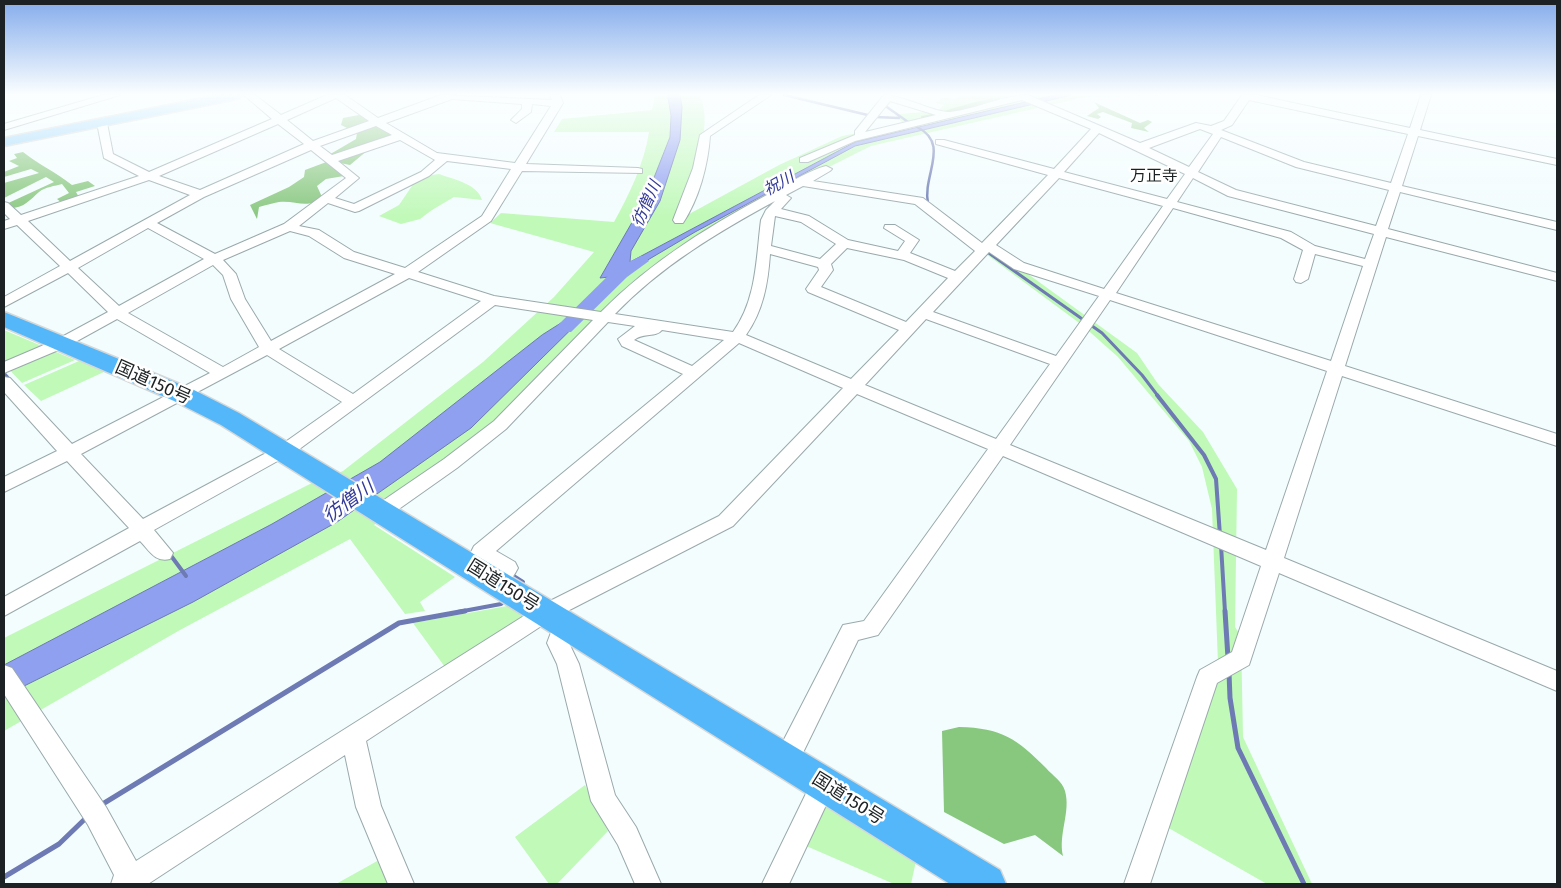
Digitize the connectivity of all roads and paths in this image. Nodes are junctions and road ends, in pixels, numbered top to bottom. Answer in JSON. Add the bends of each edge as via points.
{"nodes":[{"id":1,"x":20,"y":136,"type":"edge"},
{"id":2,"x":103,"y":136,"type":"edge"},
{"id":3,"x":238,"y":136,"type":"edge"},
{"id":4,"x":301,"y":136,"type":"edge"},
{"id":5,"x":336,"y":136,"type":"edge"},
{"id":6,"x":400,"y":136,"type":"edge"},
{"id":7,"x":401,"y":136,"type":"edge"},
{"id":8,"x":536,"y":136,"type":"edge"},
{"id":9,"x":705,"y":136,"type":"edge"},
{"id":10,"x":862,"y":136,"type":"edge"},
{"id":11,"x":1089,"y":136,"type":"edge"},
{"id":12,"x":1117,"y":136,"type":"edge"},
{"id":13,"x":1171,"y":136,"type":"edge"},
{"id":14,"x":1212,"y":136,"type":"edge"},
{"id":15,"x":1229,"y":136,"type":"edge"},
{"id":16,"x":1412,"y":136,"type":"edge"},
{"id":17,"x":1439,"y":136,"type":"edge"},
{"id":18,"x":5,"y":139,"type":"edge"},
{"id":19,"x":940,"y":142,"type":"dead end"},
{"id":20,"x":312,"y":145,"type":"junction"},
{"id":21,"x":1141,"y":147,"type":"junction"},
{"id":22,"x":445,"y":157,"type":"junction"},
{"id":23,"x":332,"y":159,"type":"junction"},
{"id":24,"x":1557,"y":162,"type":"edge"},
{"id":25,"x":519,"y":168,"type":"junction"},
{"id":26,"x":638,"y":171,"type":"dead end"},
{"id":27,"x":1056,"y":173,"type":"junction"},
{"id":28,"x":1192,"y":173,"type":"junction"},
{"id":29,"x":147,"y":176,"type":"junction"},
{"id":30,"x":803,"y":181,"type":"junction"},
{"id":31,"x":1395,"y":188,"type":"junction"},
{"id":32,"x":200,"y":194,"type":"junction"},
{"id":33,"x":326,"y":199,"type":"junction"},
{"id":34,"x":769,"y":204,"type":"junction"},
{"id":35,"x":1170,"y":204,"type":"junction"},
{"id":36,"x":4,"y":206,"type":"edge"},
{"id":37,"x":18,"y":220,"type":"junction"},
{"id":38,"x":679,"y":220,"type":"dead end"},
{"id":39,"x":147,"y":224,"type":"junction"},
{"id":40,"x":4,"y":226,"type":"edge"},
{"id":41,"x":289,"y":226,"type":"junction"},
{"id":42,"x":1557,"y":226,"type":"edge"},
{"id":43,"x":890,"y":228,"type":"dead end"},
{"id":44,"x":1381,"y":231,"type":"junction"},
{"id":45,"x":844,"y":243,"type":"junction"},
{"id":46,"x":986,"y":247,"type":"junction"},
{"id":47,"x":763,"y":248,"type":"junction"},
{"id":48,"x":1310,"y":249,"type":"junction"},
{"id":49,"x":901,"y":256,"type":"junction"},
{"id":50,"x":214,"y":259,"type":"junction"},
{"id":51,"x":1370,"y":264,"type":"junction"},
{"id":52,"x":825,"y":265,"type":"junction"},
{"id":53,"x":66,"y":267,"type":"junction"},
{"id":54,"x":406,"y":274,"type":"junction"},
{"id":55,"x":957,"y":277,"type":"junction"},
{"id":56,"x":1557,"y":277,"type":"edge"},
{"id":57,"x":1301,"y":279,"type":"dead end"},
{"id":58,"x":1106,"y":294,"type":"junction"},
{"id":59,"x":492,"y":300,"type":"junction"},
{"id":60,"x":4,"y":303,"type":"edge"},
{"id":61,"x":118,"y":313,"type":"junction"},
{"id":62,"x":923,"y":313,"type":"junction"},
{"id":63,"x":602,"y":318,"type":"junction"},
{"id":64,"x":4,"y":319,"type":"edge"},
{"id":65,"x":909,"y":328,"type":"junction"},
{"id":66,"x":690,"y":330,"type":"junction"},
{"id":67,"x":734,"y":337,"type":"junction"},
{"id":68,"x":62,"y":343,"type":"junction"},
{"id":69,"x":268,"y":349,"type":"junction"},
{"id":70,"x":1059,"y":362,"type":"junction"},
{"id":71,"x":1336,"y":368,"type":"junction"},
{"id":72,"x":692,"y":372,"type":"junction"},
{"id":73,"x":4,"y":373,"type":"edge"},
{"id":74,"x":222,"y":373,"type":"junction"},
{"id":75,"x":854,"y":386,"type":"junction"},
{"id":76,"x":183,"y":395,"type":"junction"},
{"id":77,"x":353,"y":401,"type":"junction"},
{"id":78,"x":1557,"y":440,"type":"edge"},
{"id":79,"x":998,"y":447,"type":"junction"},
{"id":80,"x":73,"y":450,"type":"junction"},
{"id":81,"x":283,"y":451,"type":"junction"},
{"id":82,"x":4,"y":485,"type":"edge"},
{"id":83,"x":382,"y":511,"type":"junction"},
{"id":84,"x":144,"y":527,"type":"junction"},
{"id":85,"x":163,"y":553,"type":"dead end"},
{"id":86,"x":1272,"y":562,"type":"junction"},
{"id":87,"x":495,"y":582,"type":"junction"},
{"id":88,"x":4,"y":607,"type":"edge"},
{"id":89,"x":554,"y":619,"type":"junction"},
{"id":90,"x":4,"y":675,"type":"edge"},
{"id":91,"x":1557,"y":681,"type":"edge"},
{"id":92,"x":353,"y":736,"type":"junction"},
{"id":93,"x":786,"y":761,"type":"junction"},
{"id":94,"x":824,"y":784,"type":"junction"},
{"id":95,"x":130,"y":882,"type":"edge"},
{"id":96,"x":401,"y":884,"type":"edge"},
{"id":97,"x":648,"y":884,"type":"edge"},
{"id":98,"x":775,"y":884,"type":"edge"},
{"id":99,"x":986,"y":884,"type":"edge"},
{"id":100,"x":1137,"y":884,"type":"edge"}],
"edges":[{"from":1,"to":18,"type":"main road"},
{"from":2,"to":29,"type":"street","via":[[108,156]]},
{"from":3,"to":29,"type":"street"},
{"from":4,"to":20,"type":"street"},
{"from":5,"to":20,"type":"street"},
{"from":6,"to":23,"type":"street"},
{"from":7,"to":22,"type":"street","via":[[434,156]]},
{"from":8,"to":25,"type":"street"},
{"from":9,"to":38,"type":"street","via":[[691,193]]},
{"from":10,"to":30,"type":"street","via":[[804,160],[826,169]]},
{"from":11,"to":27,"type":"street"},
{"from":12,"to":21,"type":"street"},
{"from":13,"to":21,"type":"street"},
{"from":14,"to":28,"type":"street"},
{"from":15,"to":31,"type":"street","via":[[1300,165]]},
{"from":16,"to":31,"type":"street"},
{"from":17,"to":24,"type":"street"},
{"from":19,"to":27,"type":"street"},
{"from":20,"to":23,"type":"street"},
{"from":20,"to":32,"type":"street"},
{"from":21,"to":28,"type":"street"},
{"from":22,"to":25,"type":"street"},
{"from":22,"to":33,"type":"street","via":[[425,174],[356,208]]},
{"from":23,"to":33,"type":"street","via":[[353,178]]},
{"from":25,"to":26,"type":"street"},
{"from":25,"to":54,"type":"street","via":[[487,218]]},
{"from":27,"to":35,"type":"street"},
{"from":27,"to":46,"type":"street"},
{"from":28,"to":35,"type":"street"},
{"from":28,"to":44,"type":"street","via":[[1232,192]]},
{"from":29,"to":32,"type":"street"},
{"from":29,"to":37,"type":"street"},
{"from":30,"to":34,"type":"street"},
{"from":30,"to":46,"type":"street","via":[[918,201]]},
{"from":31,"to":42,"type":"street"},
{"from":31,"to":44,"type":"street"},
{"from":32,"to":39,"type":"street"},
{"from":33,"to":41,"type":"street"},
{"from":34,"to":45,"type":"street"},
{"from":34,"to":47,"type":"street"},
{"from":34,"to":63,"type":"street","via":[[716,229],[670,259]]},
{"from":35,"to":48,"type":"street","via":[[1286,235]]},
{"from":35,"to":58,"type":"street"},
{"from":36,"to":37,"type":"street"},
{"from":37,"to":40,"type":"street"},
{"from":37,"to":53,"type":"street"},
{"from":39,"to":50,"type":"street"},
{"from":39,"to":53,"type":"street"},
{"from":41,"to":50,"type":"street"},
{"from":41,"to":54,"type":"street","via":[[314,234],[349,255]]},
{"from":43,"to":49,"type":"street","via":[[912,240]]},
{"from":44,"to":51,"type":"street"},
{"from":44,"to":56,"type":"street"},
{"from":45,"to":49,"type":"street"},
{"from":45,"to":52,"type":"street"},
{"from":46,"to":55,"type":"street"},
{"from":46,"to":58,"type":"street","via":[[1019,266]]},
{"from":47,"to":52,"type":"street"},
{"from":47,"to":67,"type":"street","via":[[758,301],[748,324]]},
{"from":48,"to":51,"type":"street"},
{"from":48,"to":57,"type":"street"},
{"from":49,"to":55,"type":"street"},
{"from":50,"to":61,"type":"street"},
{"from":50,"to":69,"type":"street","via":[[229,274],[238,299]]},
{"from":51,"to":71,"type":"street"},
{"from":52,"to":65,"type":"street","via":[[826,270],[813,289]]},
{"from":53,"to":60,"type":"street"},
{"from":53,"to":61,"type":"street"},
{"from":54,"to":59,"type":"street"},
{"from":54,"to":69,"type":"street"},
{"from":55,"to":62,"type":"street"},
{"from":58,"to":70,"type":"street"},
{"from":58,"to":71,"type":"street"},
{"from":59,"to":63,"type":"street"},
{"from":59,"to":77,"type":"street"},
{"from":61,"to":68,"type":"street"},
{"from":61,"to":74,"type":"street"},
{"from":62,"to":65,"type":"street"},
{"from":62,"to":70,"type":"street"},
{"from":63,"to":66,"type":"street"},
{"from":63,"to":83,"type":"street","via":[[515,411],[468,450]]},
{"from":64,"to":68,"type":"highway","name":"国道150号"},
{"from":65,"to":75,"type":"street"},
{"from":66,"to":67,"type":"street"},
{"from":66,"to":72,"type":"street","via":[[643,329],[626,339],[628,343]]},
{"from":67,"to":72,"type":"street"},
{"from":67,"to":75,"type":"street"},
{"from":68,"to":73,"type":"street"},
{"from":68,"to":76,"type":"highway","name":"国道150号"},
{"from":69,"to":74,"type":"street"},
{"from":69,"to":77,"type":"street"},
{"from":70,"to":79,"type":"street"},
{"from":71,"to":78,"type":"street"},
{"from":71,"to":86,"type":"street"},
{"from":72,"to":87,"type":"street","via":[[481,552],[508,568]]},
{"from":73,"to":80,"type":"street"},
{"from":74,"to":76,"type":"street"},
{"from":75,"to":79,"type":"street"},
{"from":75,"to":89,"type":"street","via":[[726,521]]},
{"from":76,"to":80,"type":"street"},
{"from":76,"to":81,"type":"highway","name":"国道150号"},
{"from":77,"to":81,"type":"street"},
{"from":79,"to":86,"type":"street"},
{"from":79,"to":93,"type":"street","via":[[870,629],[850,632]]},
{"from":80,"to":82,"type":"street"},
{"from":80,"to":84,"type":"street"},
{"from":81,"to":83,"type":"highway","name":"国道150号"},
{"from":81,"to":84,"type":"street"},
{"from":83,"to":87,"type":"highway","name":"国道150号"},
{"from":84,"to":85,"type":"street"},
{"from":84,"to":88,"type":"street"},
{"from":86,"to":91,"type":"street"},
{"from":86,"to":100,"type":"street","via":[[1241,658],[1208,677]]},
{"from":87,"to":89,"type":"highway","name":"国道150号"},
{"from":89,"to":92,"type":"street"},
{"from":89,"to":93,"type":"highway","name":"国道150号"},
{"from":89,"to":97,"type":"street","via":[[558,643],[568,664],[604,801],[627,836]]},
{"from":90,"to":95,"type":"street","via":[[97,816]]},
{"from":92,"to":95,"type":"street"},
{"from":92,"to":96,"type":"street","via":[[369,807]]},
{"from":93,"to":94,"type":"highway","name":"国道150号"},
{"from":94,"to":98,"type":"street"},
{"from":94,"to":99,"type":"highway","name":"国道150号"}]}
